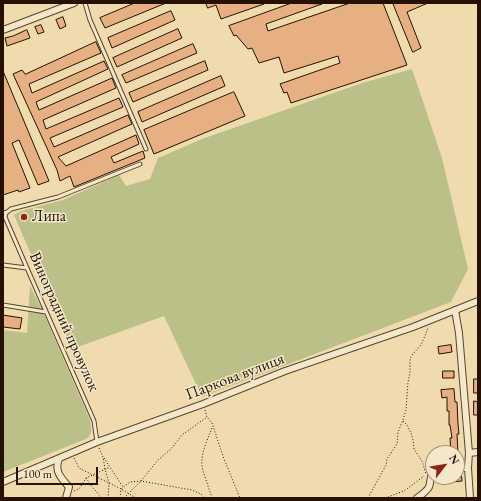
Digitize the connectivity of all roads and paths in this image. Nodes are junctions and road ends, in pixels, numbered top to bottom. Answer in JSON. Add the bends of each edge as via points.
{"nodes":[{"id":1,"x":74,"y":3,"type":"edge"},
{"id":2,"x":85,"y":3,"type":"edge"},
{"id":3,"x":3,"y":30,"type":"edge"},
{"id":4,"x":146,"y":149,"type":"dead end"},
{"id":5,"x":140,"y":164,"type":"dead end"},
{"id":6,"x":4,"y":212,"type":"edge"},
{"id":7,"x":3,"y":264,"type":"edge"},
{"id":8,"x":27,"y":268,"type":"junction"},
{"id":9,"x":478,"y":301,"type":"edge"},
{"id":10,"x":3,"y":305,"type":"edge"},
{"id":11,"x":455,"y":310,"type":"junction"},
{"id":12,"x":46,"y":312,"type":"junction"},
{"id":13,"x":428,"y":321,"type":"junction"},
{"id":14,"x":203,"y":404,"type":"junction"},
{"id":15,"x":207,"y":417,"type":"junction"},
{"id":16,"x":403,"y":420,"type":"junction"},
{"id":17,"x":212,"y":427,"type":"junction"},
{"id":18,"x":97,"y":442,"type":"junction"},
{"id":19,"x":478,"y":452,"type":"edge"},
{"id":20,"x":469,"y":453,"type":"junction"},
{"id":21,"x":71,"y":454,"type":"junction"},
{"id":22,"x":103,"y":457,"type":"junction"},
{"id":23,"x":59,"y":459,"type":"junction"},
{"id":24,"x":110,"y":466,"type":"junction"},
{"id":25,"x":468,"y":468,"type":"joint"},
{"id":26,"x":105,"y":470,"type":"junction"},
{"id":27,"x":93,"y":475,"type":"junction"},
{"id":28,"x":86,"y":478,"type":"junction"},
{"id":29,"x":141,"y":481,"type":"junction"},
{"id":30,"x":3,"y":482,"type":"edge"},
{"id":31,"x":109,"y":483,"type":"junction"},
{"id":32,"x":429,"y":485,"type":"edge"},
{"id":33,"x":69,"y":487,"type":"junction"},
{"id":34,"x":124,"y":487,"type":"junction"},
{"id":35,"x":120,"y":489,"type":"junction"},
{"id":36,"x":129,"y":494,"type":"junction"},
{"id":37,"x":66,"y":498,"type":"edge"},
{"id":38,"x":102,"y":498,"type":"edge"},
{"id":39,"x":108,"y":498,"type":"edge"},
{"id":40,"x":120,"y":498,"type":"edge"},
{"id":41,"x":124,"y":498,"type":"edge"},
{"id":42,"x":136,"y":498,"type":"edge"},
{"id":43,"x":204,"y":498,"type":"edge"},
{"id":44,"x":212,"y":498,"type":"edge"},
{"id":45,"x":240,"y":498,"type":"edge"},
{"id":46,"x":368,"y":498,"type":"edge"},
{"id":47,"x":385,"y":498,"type":"edge"},
{"id":48,"x":417,"y":498,"type":"edge"},
{"id":49,"x":470,"y":498,"type":"edge"}],
"edges":[{"from":1,"to":3,"type":"street"},
{"from":2,"to":4,"type":"lane"},
{"from":5,"to":6,"type":"lane","via":[[58,197]]},
{"from":6,"to":8,"type":"lane","name":"Виноградний провулок"},
{"from":7,"to":8,"type":"lane"},
{"from":8,"to":12,"type":"lane","name":"Виноградний провулок"},
{"from":9,"to":11,"type":"street","name":"Паркова вулиця"},
{"from":10,"to":12,"type":"lane"},
{"from":11,"to":13,"type":"street","name":"Паркова вулиця"},
{"from":11,"to":20,"type":"street"},
{"from":12,"to":18,"type":"lane","name":"Виноградний провулок","via":[[94,421]]},
{"from":13,"to":14,"type":"street","name":"Паркова вулиця","via":[[285,371]]},
{"from":13,"to":16,"type":"path","via":[[421,345],[410,359]]},
{"from":14,"to":15,"type":"path"},
{"from":14,"to":18,"type":"street","name":"Паркова вулиця"},
{"from":15,"to":17,"type":"path"},
{"from":15,"to":29,"type":"path","via":[[182,436],[172,450],[158,460]]},
{"from":16,"to":46,"type":"path","via":[[397,444]]},
{"from":16,"to":47,"type":"path","via":[[408,425],[414,449],[422,461],[426,475],[404,491]]},
{"from":17,"to":44,"type":"path","via":[[203,450],[202,470]]},
{"from":17,"to":45,"type":"path"},
{"from":18,"to":21,"type":"street","name":"Паркова вулиця"},
{"from":18,"to":22,"type":"path"},
{"from":19,"to":20,"type":"street"},
{"from":20,"to":25,"type":"street"},
{"from":21,"to":23,"type":"street","name":"Паркова вулиця"},
{"from":21,"to":27,"type":"path","via":[[79,468]]},
{"from":22,"to":24,"type":"path"},
{"from":22,"to":26,"type":"path"},
{"from":23,"to":30,"type":"street","name":"Паркова вулиця"},
{"from":23,"to":33,"type":"street","via":[[57,468]]},
{"from":24,"to":26,"type":"path"},
{"from":24,"to":34,"type":"path"},
{"from":25,"to":49,"type":"street"},
{"from":26,"to":27,"type":"path"},
{"from":26,"to":31,"type":"path"},
{"from":27,"to":28,"type":"path"},
{"from":27,"to":31,"type":"path"},
{"from":28,"to":33,"type":"path","via":[[79,489],[74,491]]},
{"from":28,"to":38,"type":"path"},
{"from":29,"to":34,"type":"path","via":[[130,482]]},
{"from":29,"to":36,"type":"path"},
{"from":29,"to":43,"type":"path","via":[[192,490]]},
{"from":31,"to":35,"type":"path"},
{"from":31,"to":39,"type":"path"},
{"from":32,"to":48,"type":"street"},
{"from":33,"to":37,"type":"street"},
{"from":34,"to":35,"type":"path"},
{"from":35,"to":36,"type":"path"},
{"from":35,"to":40,"type":"path"},
{"from":36,"to":41,"type":"path"},
{"from":36,"to":42,"type":"path"}]}
